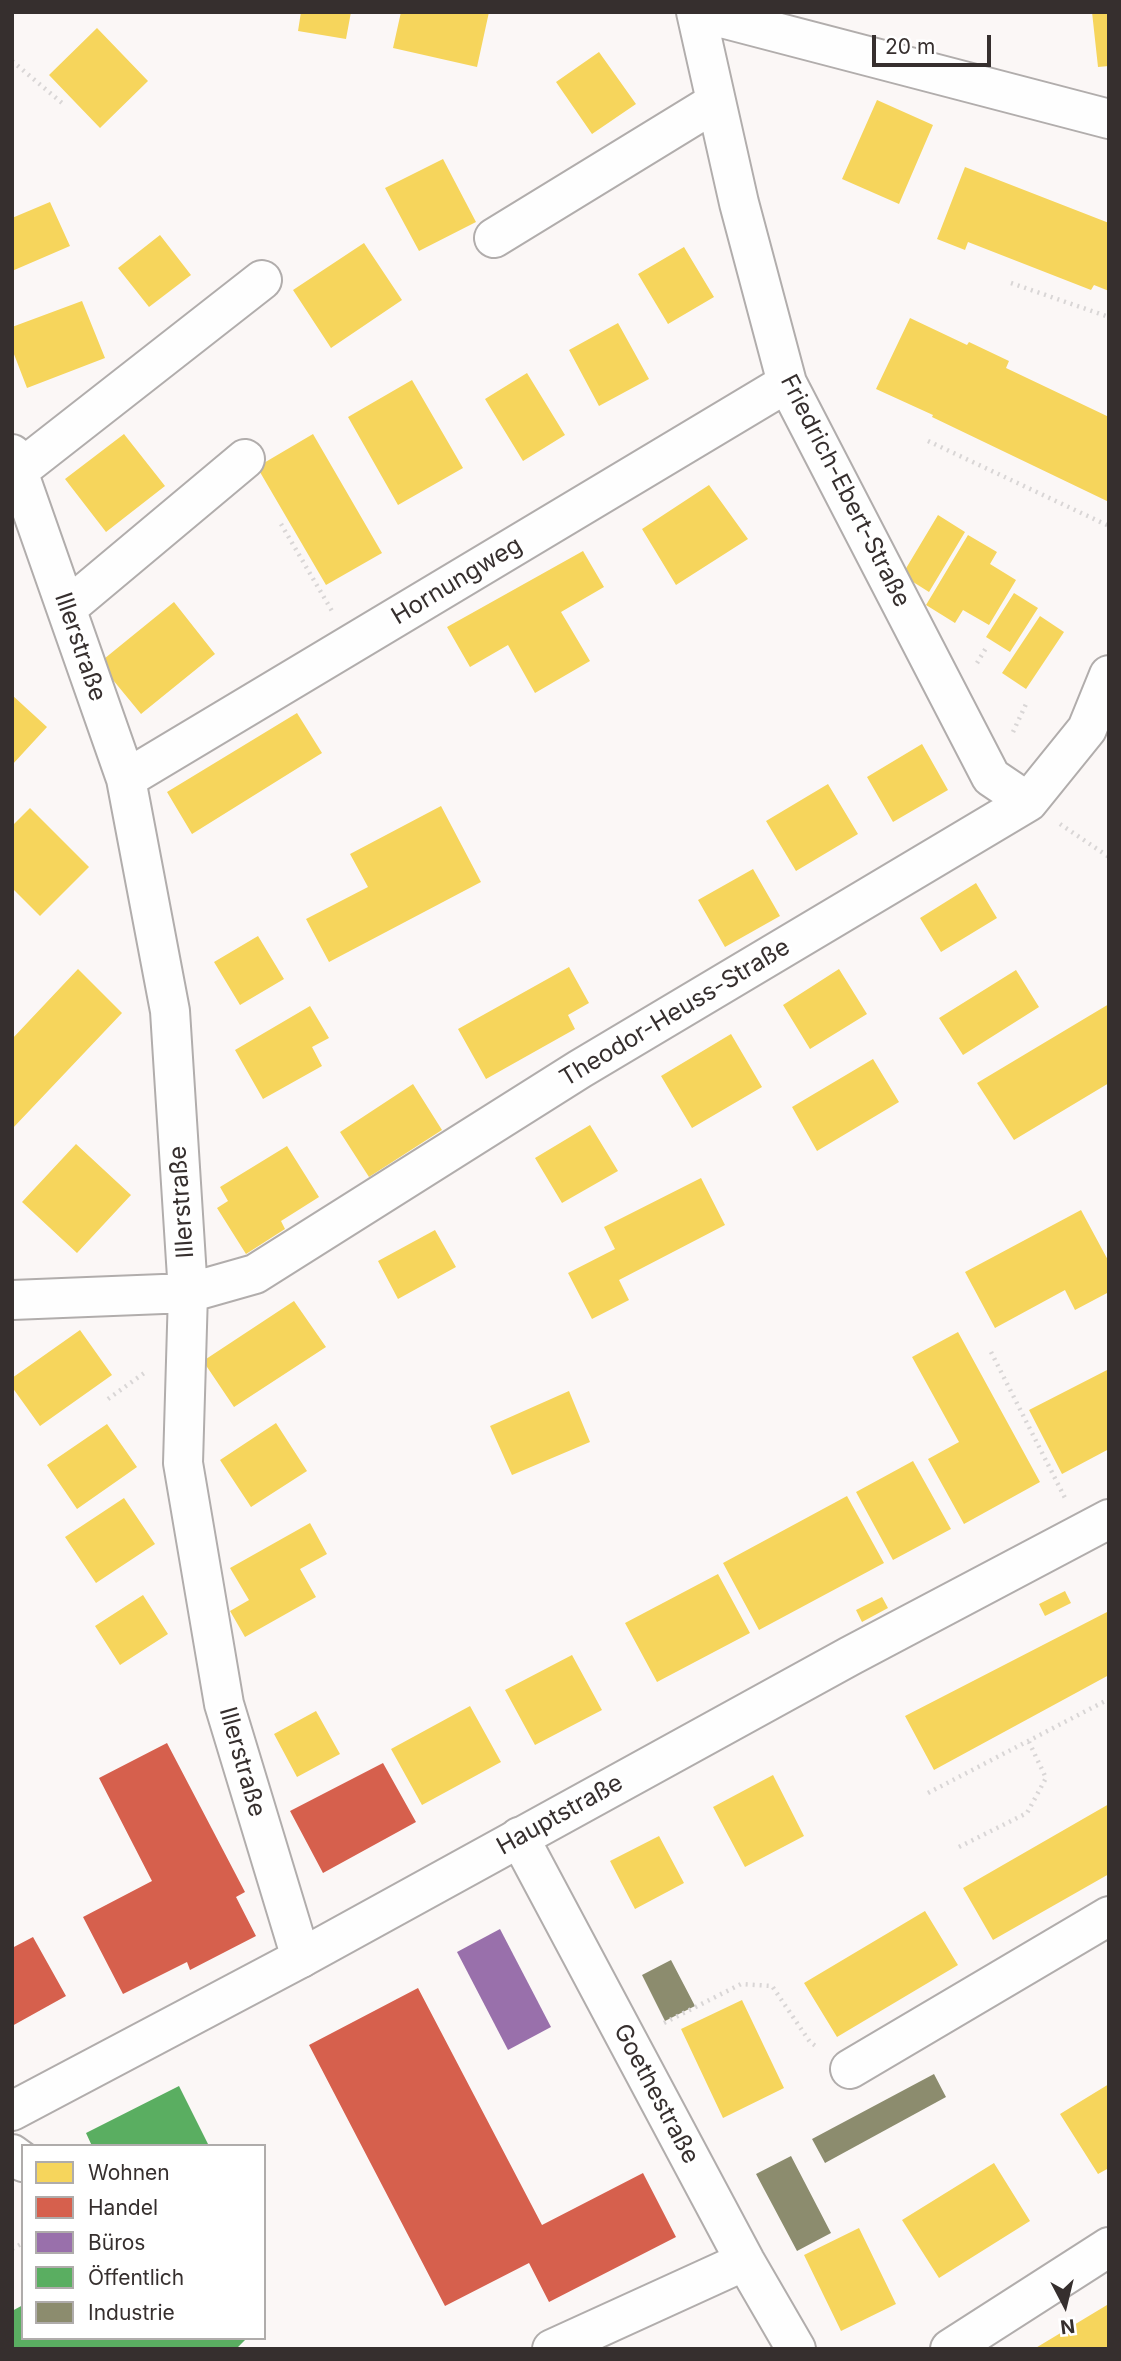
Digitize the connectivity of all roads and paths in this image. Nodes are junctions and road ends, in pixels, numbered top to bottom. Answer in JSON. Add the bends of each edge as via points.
{"nodes":[{"id":1,"x":698,"y":12,"type":"edge"},
{"id":2,"x":12,"y":61,"type":"edge"},
{"id":3,"x":716,"y":102,"type":"junction"},
{"id":4,"x":62,"y":103,"type":"dead end"},
{"id":5,"x":1109,"y":119,"type":"edge"},
{"id":6,"x":494,"y":238,"type":"dead end"},
{"id":7,"x":262,"y":280,"type":"dead end"},
{"id":8,"x":1011,"y":283,"type":"dead end"},
{"id":9,"x":1109,"y":317,"type":"edge"},
{"id":10,"x":787,"y":383,"type":"junction"},
{"id":11,"x":928,"y":440,"type":"dead end"},
{"id":12,"x":244,"y":459,"type":"dead end"},
{"id":13,"x":15,"y":462,"type":"edge"},
{"id":14,"x":281,"y":524,"type":"dead end"},
{"id":15,"x":1109,"y":526,"type":"edge"},
{"id":16,"x":67,"y":608,"type":"junction"},
{"id":17,"x":351,"y":643,"type":"junction"},
{"id":18,"x":1109,"y":675,"type":"edge"},
{"id":19,"x":126,"y":779,"type":"junction"},
{"id":20,"x":1028,"y":802,"type":"junction"},
{"id":21,"x":1109,"y":857,"type":"edge"},
{"id":22,"x":188,"y":1293,"type":"junction"},
{"id":23,"x":12,"y":1300,"type":"edge"},
{"id":24,"x":991,"y":1352,"type":"dead end"},
{"id":25,"x":1096,"y":1526,"type":"edge"},
{"id":26,"x":1109,"y":1699,"type":"edge"},
{"id":27,"x":1029,"y":1742,"type":"junction"},
{"id":28,"x":928,"y":1793,"type":"dead end"},
{"id":29,"x":519,"y":1837,"type":"junction"},
{"id":30,"x":958,"y":1847,"type":"dead end"},
{"id":31,"x":1109,"y":1916,"type":"edge"},
{"id":32,"x":301,"y":1958,"type":"junction"},
{"id":33,"x":628,"y":2042,"type":"junction"},
{"id":34,"x":850,"y":2069,"type":"joint"},
{"id":35,"x":12,"y":2111,"type":"edge"},
{"id":36,"x":1109,"y":2247,"type":"edge"},
{"id":37,"x":745,"y":2261,"type":"junction"},
{"id":38,"x":552,"y":2349,"type":"edge"},
{"id":39,"x":796,"y":2349,"type":"edge"},
{"id":40,"x":950,"y":2349,"type":"edge"}],
"edges":[{"from":1,"to":3,"type":"street","name":"Friedrich-Ebert-Straße"},
{"from":1,"to":5,"type":"street"},
{"from":2,"to":4,"type":"path"},
{"from":3,"to":6,"type":"street"},
{"from":3,"to":10,"type":"street","name":"Friedrich-Ebert-Straße"},
{"from":7,"to":13,"type":"street"},
{"from":8,"to":9,"type":"path"},
{"from":10,"to":17,"type":"street","name":"Hornungweg"},
{"from":10,"to":20,"type":"street","name":"Friedrich-Ebert-Straße","via":[[991,777]]},
{"from":11,"to":15,"type":"path"},
{"from":12,"to":16,"type":"street"},
{"from":13,"to":16,"type":"street","name":"Illerstraße"},
{"from":14,"to":17,"type":"path"},
{"from":16,"to":19,"type":"street","name":"Illerstraße"},
{"from":17,"to":19,"type":"street","name":"Hornungweg"},
{"from":18,"to":20,"type":"street","name":"Theodor-Heuss-Straße","via":[[1087,729]]},
{"from":19,"to":22,"type":"street","name":"Illerstraße","via":[[170,1011]]},
{"from":20,"to":21,"type":"path"},
{"from":20,"to":22,"type":"street","name":"Theodor-Heuss-Straße","via":[[580,1069],[255,1274]]},
{"from":22,"to":23,"type":"street","name":"Theodor-Heuss-Straße"},
{"from":22,"to":32,"type":"street","name":"Illerstraße","via":[[183,1463],[224,1704]]},
{"from":24,"to":25,"type":"path"},
{"from":25,"to":29,"type":"street","name":"Hauptstraße"},
{"from":26,"to":27,"type":"path"},
{"from":27,"to":28,"type":"path"},
{"from":27,"to":30,"type":"path","via":[[1046,1778],[1027,1813]]},
{"from":29,"to":32,"type":"street","name":"Hauptstraße"},
{"from":29,"to":33,"type":"street","name":"Goethestraße"},
{"from":31,"to":34,"type":"street"},
{"from":32,"to":35,"type":"street","name":"Hauptstraße"},
{"from":33,"to":34,"type":"path","via":[[741,1984],[772,1986],[810,2042]]},
{"from":33,"to":37,"type":"street","name":"Goethestraße"},
{"from":36,"to":40,"type":"street"},
{"from":37,"to":38,"type":"street"},
{"from":37,"to":39,"type":"street","name":"Goethestraße"}]}
